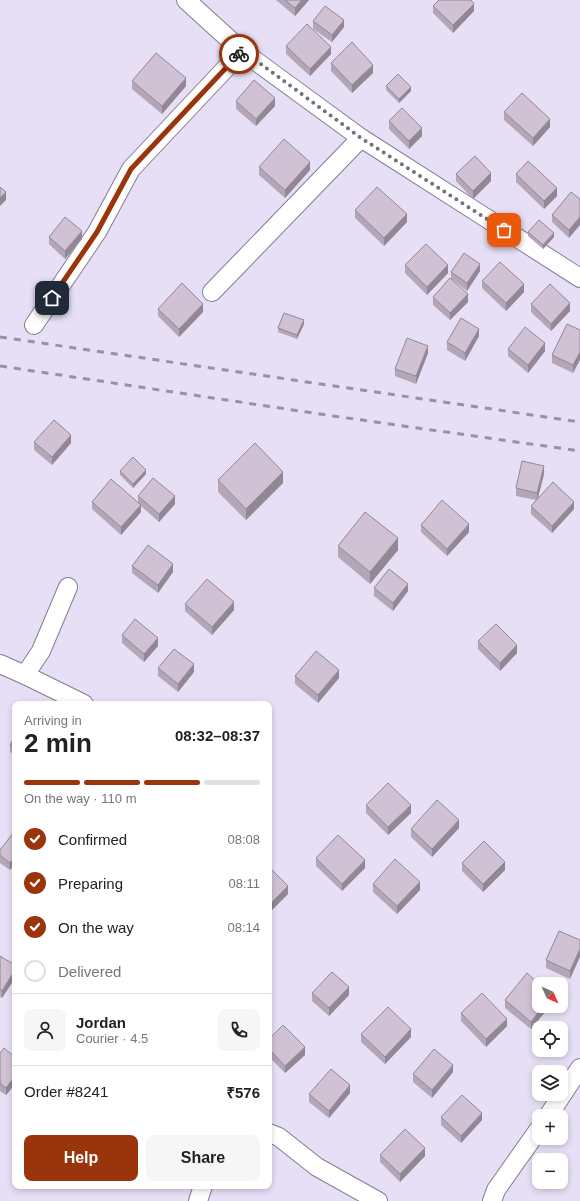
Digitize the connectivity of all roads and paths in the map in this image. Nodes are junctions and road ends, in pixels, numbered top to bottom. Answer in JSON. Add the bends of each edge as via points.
{"nodes":[{"id":1,"x":186,"y":0,"type":"edge"},
{"id":2,"x":242,"y":50,"type":"junction"},
{"id":3,"x":361,"y":138,"type":"junction"},
{"id":4,"x":580,"y":278,"type":"edge"},
{"id":5,"x":212,"y":292,"type":"dead end"},
{"id":6,"x":34,"y":325,"type":"dead end"},
{"id":7,"x":68,"y":587,"type":"dead end"},
{"id":8,"x":0,"y":664,"type":"edge"},
{"id":9,"x":25,"y":675,"type":"junction"},
{"id":10,"x":78,"y":701,"type":"edge"},
{"id":11,"x":580,"y":1068,"type":"edge"},
{"id":12,"x":553,"y":1109,"type":"edge"},
{"id":13,"x":272,"y":1134,"type":"edge"},
{"id":14,"x":532,"y":1139,"type":"edge"},
{"id":15,"x":203,"y":1189,"type":"edge"},
{"id":16,"x":198,"y":1201,"type":"edge"},
{"id":17,"x":378,"y":1201,"type":"edge"},
{"id":18,"x":492,"y":1201,"type":"edge"}],
"edges":[{"from":1,"to":2,"type":"street"},
{"from":2,"to":3,"type":"street"},
{"from":2,"to":6,"type":"street","via":[[131,169],[97,232]]},
{"from":3,"to":4,"type":"street"},
{"from":3,"to":5,"type":"street"},
{"from":7,"to":9,"type":"street","via":[[41,651]]},
{"from":8,"to":9,"type":"street"},
{"from":9,"to":10,"type":"street"},
{"from":11,"to":12,"type":"street"},
{"from":13,"to":17,"type":"street","via":[[317,1167]]},
{"from":14,"to":18,"type":"street","via":[[496,1190]]},
{"from":15,"to":16,"type":"street"}]}
